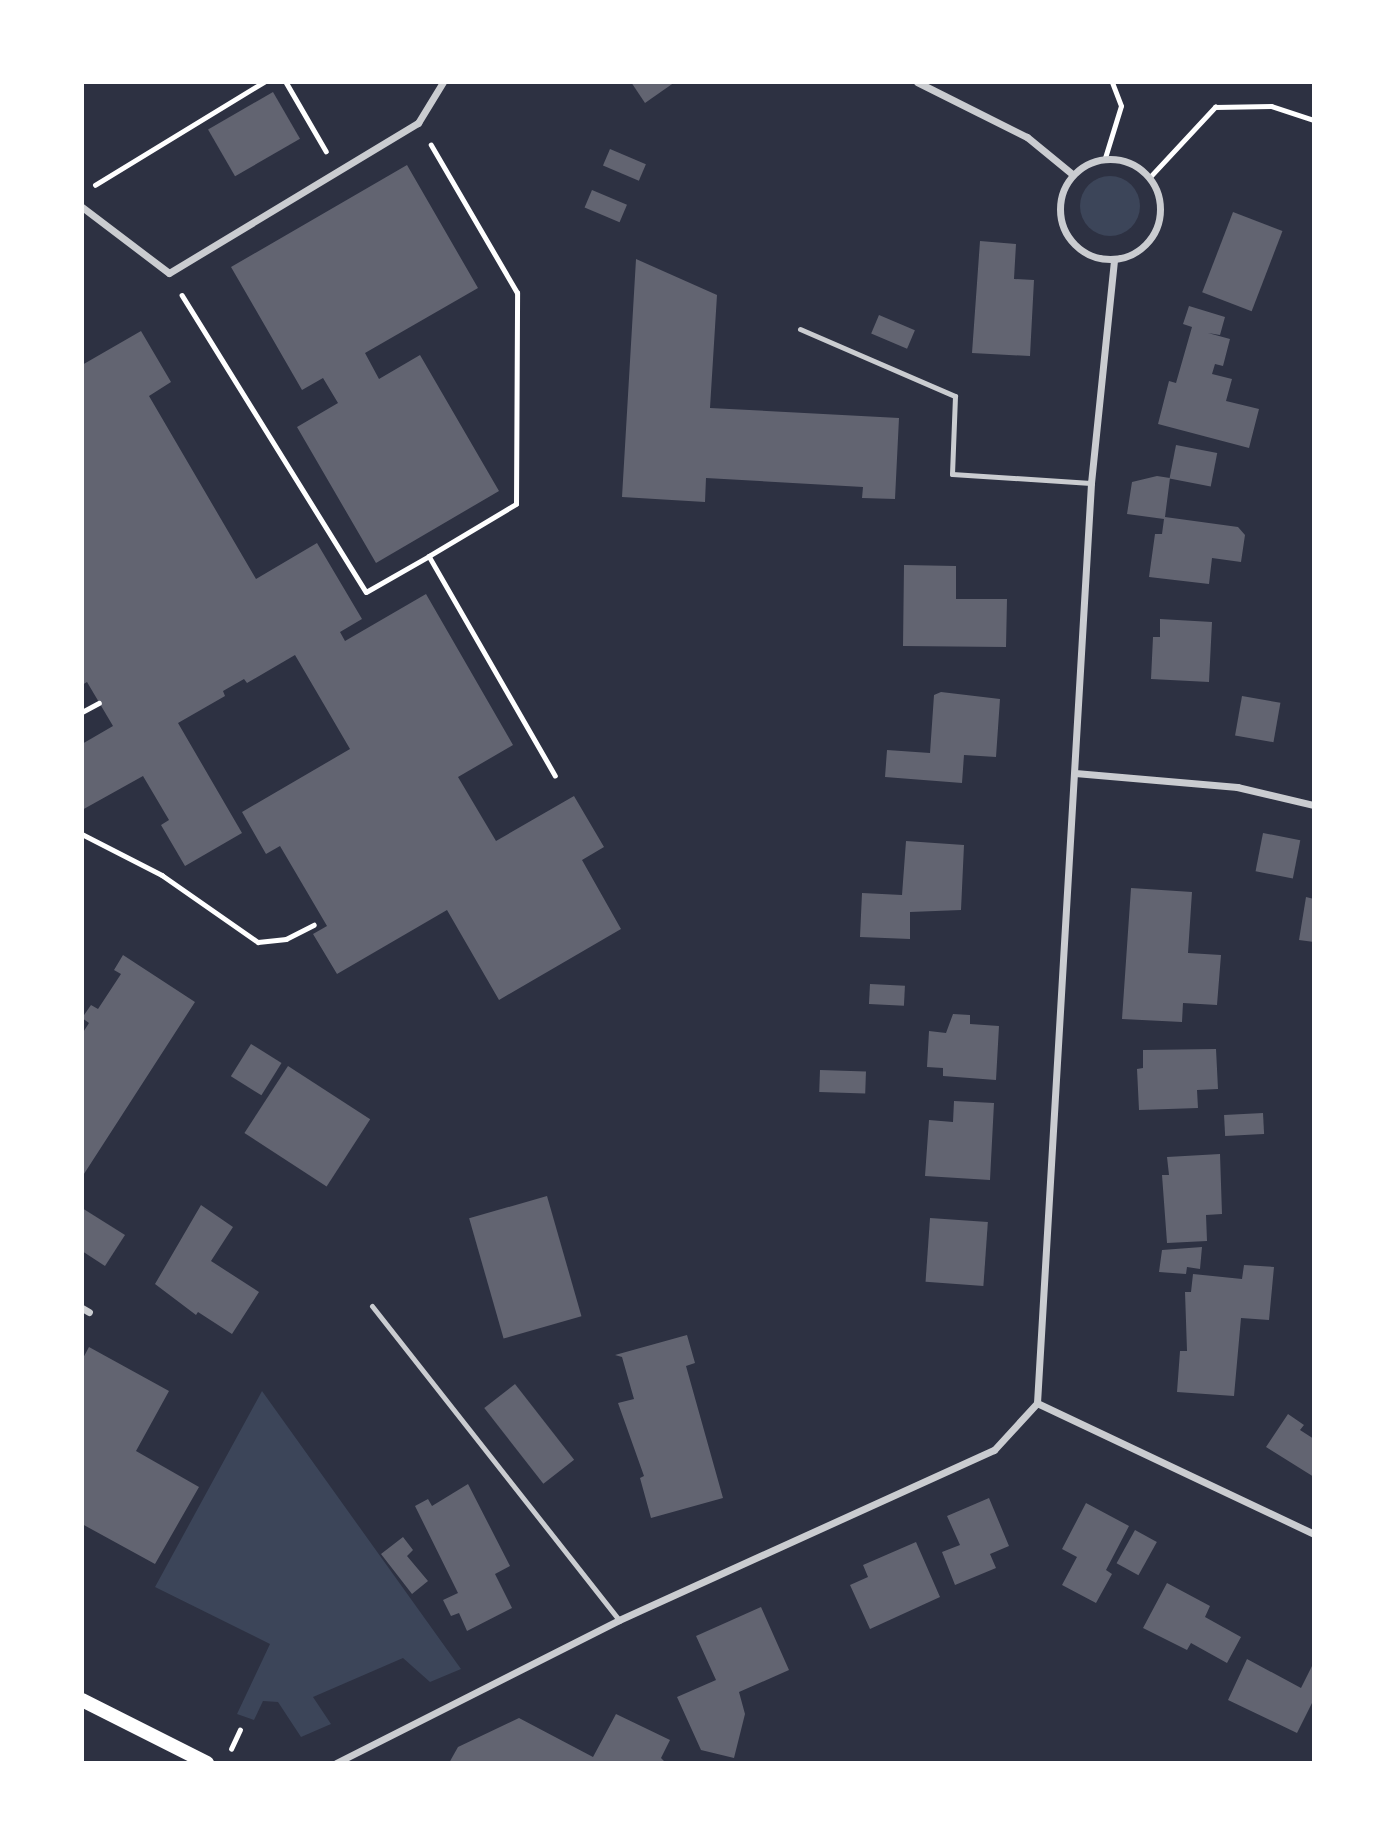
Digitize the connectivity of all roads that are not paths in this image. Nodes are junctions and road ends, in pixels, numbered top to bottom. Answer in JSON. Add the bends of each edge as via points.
{"nodes":[{"id":1,"x":443,"y":82,"type":"edge"},
{"id":2,"x":917,"y":82,"type":"edge"},
{"id":3,"x":1072,"y":174,"type":"junction"},
{"id":4,"x":82,"y":206,"type":"edge"},
{"id":5,"x":1114,"y":260,"type":"junction"},
{"id":6,"x":800,"y":329,"type":"dead end"},
{"id":7,"x":1091,"y":483,"type":"junction"},
{"id":8,"x":1075,"y":773,"type":"junction"},
{"id":9,"x":1314,"y":805,"type":"edge"},
{"id":10,"x":372,"y":1306,"type":"dead end"},
{"id":11,"x":1037,"y":1403,"type":"junction"},
{"id":12,"x":1314,"y":1534,"type":"edge"},
{"id":13,"x":619,"y":1620,"type":"junction"},
{"id":14,"x":82,"y":1700,"type":"edge"},
{"id":15,"x":207,"y":1763,"type":"edge"},
{"id":16,"x":336,"y":1763,"type":"edge"}],
"edges":[{"from":1,"to":4,"type":"street","via":[[418,123],[169,273]]},
{"from":2,"to":3,"type":"street","via":[[1027,137]]},
{"from":3,"to":5,"type":"street","via":[[1060,195],[1059,219],[1070,242],[1090,256]]},
{"from":3,"to":5,"type":"street","via":[[1105,158],[1130,161],[1150,177],[1161,202],[1157,230],[1140,251]]},
{"from":5,"to":7,"type":"street"},
{"from":6,"to":7,"type":"lane","via":[[955,397],[952,474]]},
{"from":7,"to":8,"type":"street"},
{"from":8,"to":9,"type":"street","via":[[1237,788]]},
{"from":8,"to":11,"type":"street"},
{"from":10,"to":13,"type":"lane"},
{"from":11,"to":12,"type":"street"},
{"from":11,"to":13,"type":"street","via":[[994,1450]]},
{"from":13,"to":16,"type":"street"},
{"from":14,"to":15,"type":"main road"}]}
